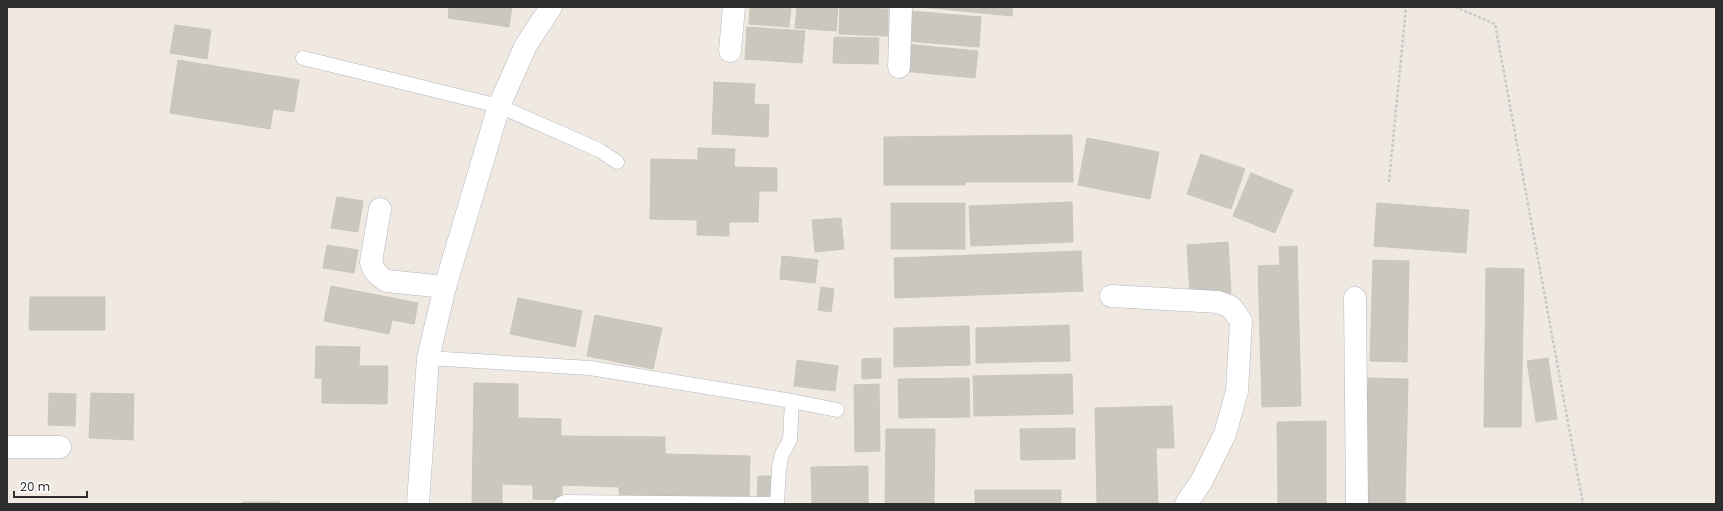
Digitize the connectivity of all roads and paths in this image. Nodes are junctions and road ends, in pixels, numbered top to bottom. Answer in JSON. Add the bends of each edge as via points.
{"nodes":[{"id":1,"x":551,"y":7,"type":"edge"},
{"id":2,"x":734,"y":7,"type":"edge"},
{"id":3,"x":901,"y":7,"type":"edge"},
{"id":4,"x":1406,"y":7,"type":"edge"},
{"id":5,"x":1455,"y":7,"type":"edge"},
{"id":6,"x":730,"y":51,"type":"dead end"},
{"id":7,"x":303,"y":58,"type":"dead end"},
{"id":8,"x":899,"y":67,"type":"dead end"},
{"id":9,"x":499,"y":106,"type":"junction"},
{"id":10,"x":616,"y":162,"type":"dead end"},
{"id":11,"x":1389,"y":182,"type":"dead end"},
{"id":12,"x":380,"y":209,"type":"dead end"},
{"id":13,"x":445,"y":287,"type":"junction"},
{"id":14,"x":1111,"y":296,"type":"dead end"},
{"id":15,"x":1355,"y":298,"type":"dead end"},
{"id":16,"x":428,"y":358,"type":"junction"},
{"id":17,"x":792,"y":400,"type":"junction"},
{"id":18,"x":837,"y":410,"type":"dead end"},
{"id":19,"x":7,"y":447,"type":"edge"},
{"id":20,"x":60,"y":447,"type":"dead end"},
{"id":21,"x":418,"y":504,"type":"edge"},
{"id":22,"x":561,"y":504,"type":"edge"},
{"id":23,"x":777,"y":504,"type":"edge"},
{"id":24,"x":1186,"y":504,"type":"edge"},
{"id":25,"x":1356,"y":504,"type":"edge"},
{"id":26,"x":1583,"y":504,"type":"edge"}],
"edges":[{"from":1,"to":9,"type":"street","via":[[526,45]]},
{"from":2,"to":6,"type":"street"},
{"from":3,"to":8,"type":"street"},
{"from":4,"to":11,"type":"path"},
{"from":5,"to":26,"type":"path","via":[[1495,24]]},
{"from":7,"to":9,"type":"lane"},
{"from":9,"to":10,"type":"lane","via":[[599,150]]},
{"from":9,"to":13,"type":"street"},
{"from":12,"to":13,"type":"street","via":[[371,262],[373,271],[387,281]]},
{"from":13,"to":16,"type":"street"},
{"from":14,"to":24,"type":"street","via":[[1218,302],[1231,307],[1241,321],[1237,391],[1225,434],[1201,482]]},
{"from":15,"to":25,"type":"street"},
{"from":16,"to":17,"type":"lane","via":[[590,368]]},
{"from":16,"to":21,"type":"street"},
{"from":17,"to":18,"type":"lane"},
{"from":17,"to":23,"type":"lane","via":[[790,440],[782,454],[779,468]]},
{"from":19,"to":20,"type":"street"},
{"from":22,"to":23,"type":"lane"}]}
